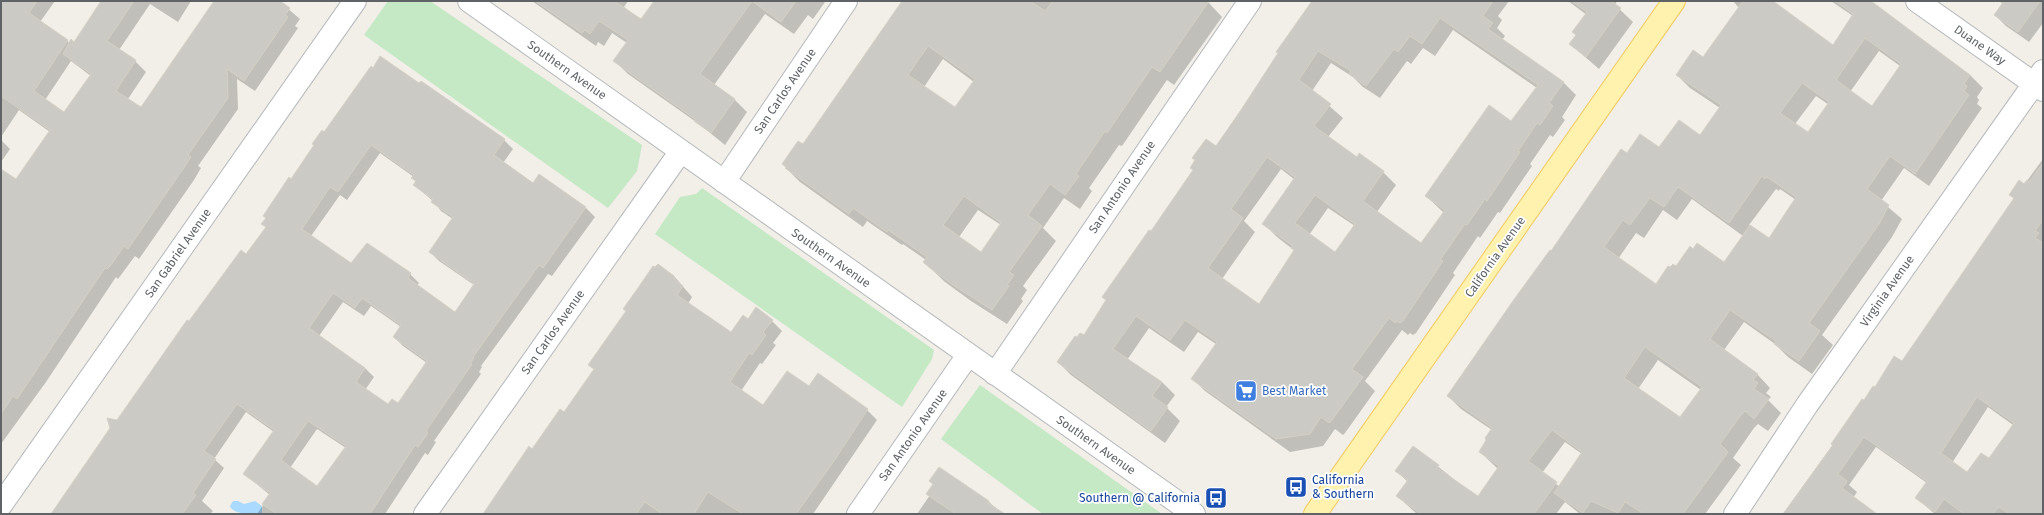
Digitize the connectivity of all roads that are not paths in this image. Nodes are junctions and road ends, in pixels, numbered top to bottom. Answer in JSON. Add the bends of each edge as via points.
{"nodes":[{"id":1,"x":355,"y":1,"type":"edge"},
{"id":2,"x":469,"y":1,"type":"edge"},
{"id":3,"x":846,"y":1,"type":"edge"},
{"id":4,"x":1250,"y":1,"type":"edge"},
{"id":5,"x":1674,"y":1,"type":"edge"},
{"id":6,"x":1917,"y":1,"type":"edge"},
{"id":7,"x":2040,"y":81,"type":"edge"},
{"id":8,"x":681,"y":151,"type":"junction"},
{"id":9,"x":724,"y":182,"type":"junction"},
{"id":10,"x":968,"y":355,"type":"junction"},
{"id":11,"x":995,"y":374,"type":"junction"},
{"id":12,"x":1,"y":505,"type":"edge"},
{"id":13,"x":425,"y":514,"type":"edge"},
{"id":14,"x":858,"y":514,"type":"edge"},
{"id":15,"x":1194,"y":514,"type":"edge"},
{"id":16,"x":1315,"y":514,"type":"edge"},
{"id":17,"x":1734,"y":514,"type":"edge"}],
"edges":[{"from":1,"to":12,"type":"street","name":"San Gabriel Avenue"},
{"from":2,"to":8,"type":"street","name":"Southern Avenue"},
{"from":3,"to":9,"type":"street","name":"San Carlos Avenue"},
{"from":4,"to":11,"type":"street","name":"San Antonio Avenue"},
{"from":5,"to":16,"type":"main road","name":"California Avenue"},
{"from":6,"to":7,"type":"street","name":"Duane Way"},
{"from":7,"to":17,"type":"street","name":"Virginia Avenue","via":[[1807,405]]},
{"from":8,"to":9,"type":"street","name":"Southern Avenue"},
{"from":8,"to":13,"type":"street","name":"San Carlos Avenue"},
{"from":9,"to":10,"type":"street","name":"Southern Avenue"},
{"from":10,"to":11,"type":"street","name":"Southern Avenue"},
{"from":10,"to":14,"type":"street","name":"San Antonio Avenue"},
{"from":11,"to":15,"type":"street","name":"Southern Avenue"}]}
